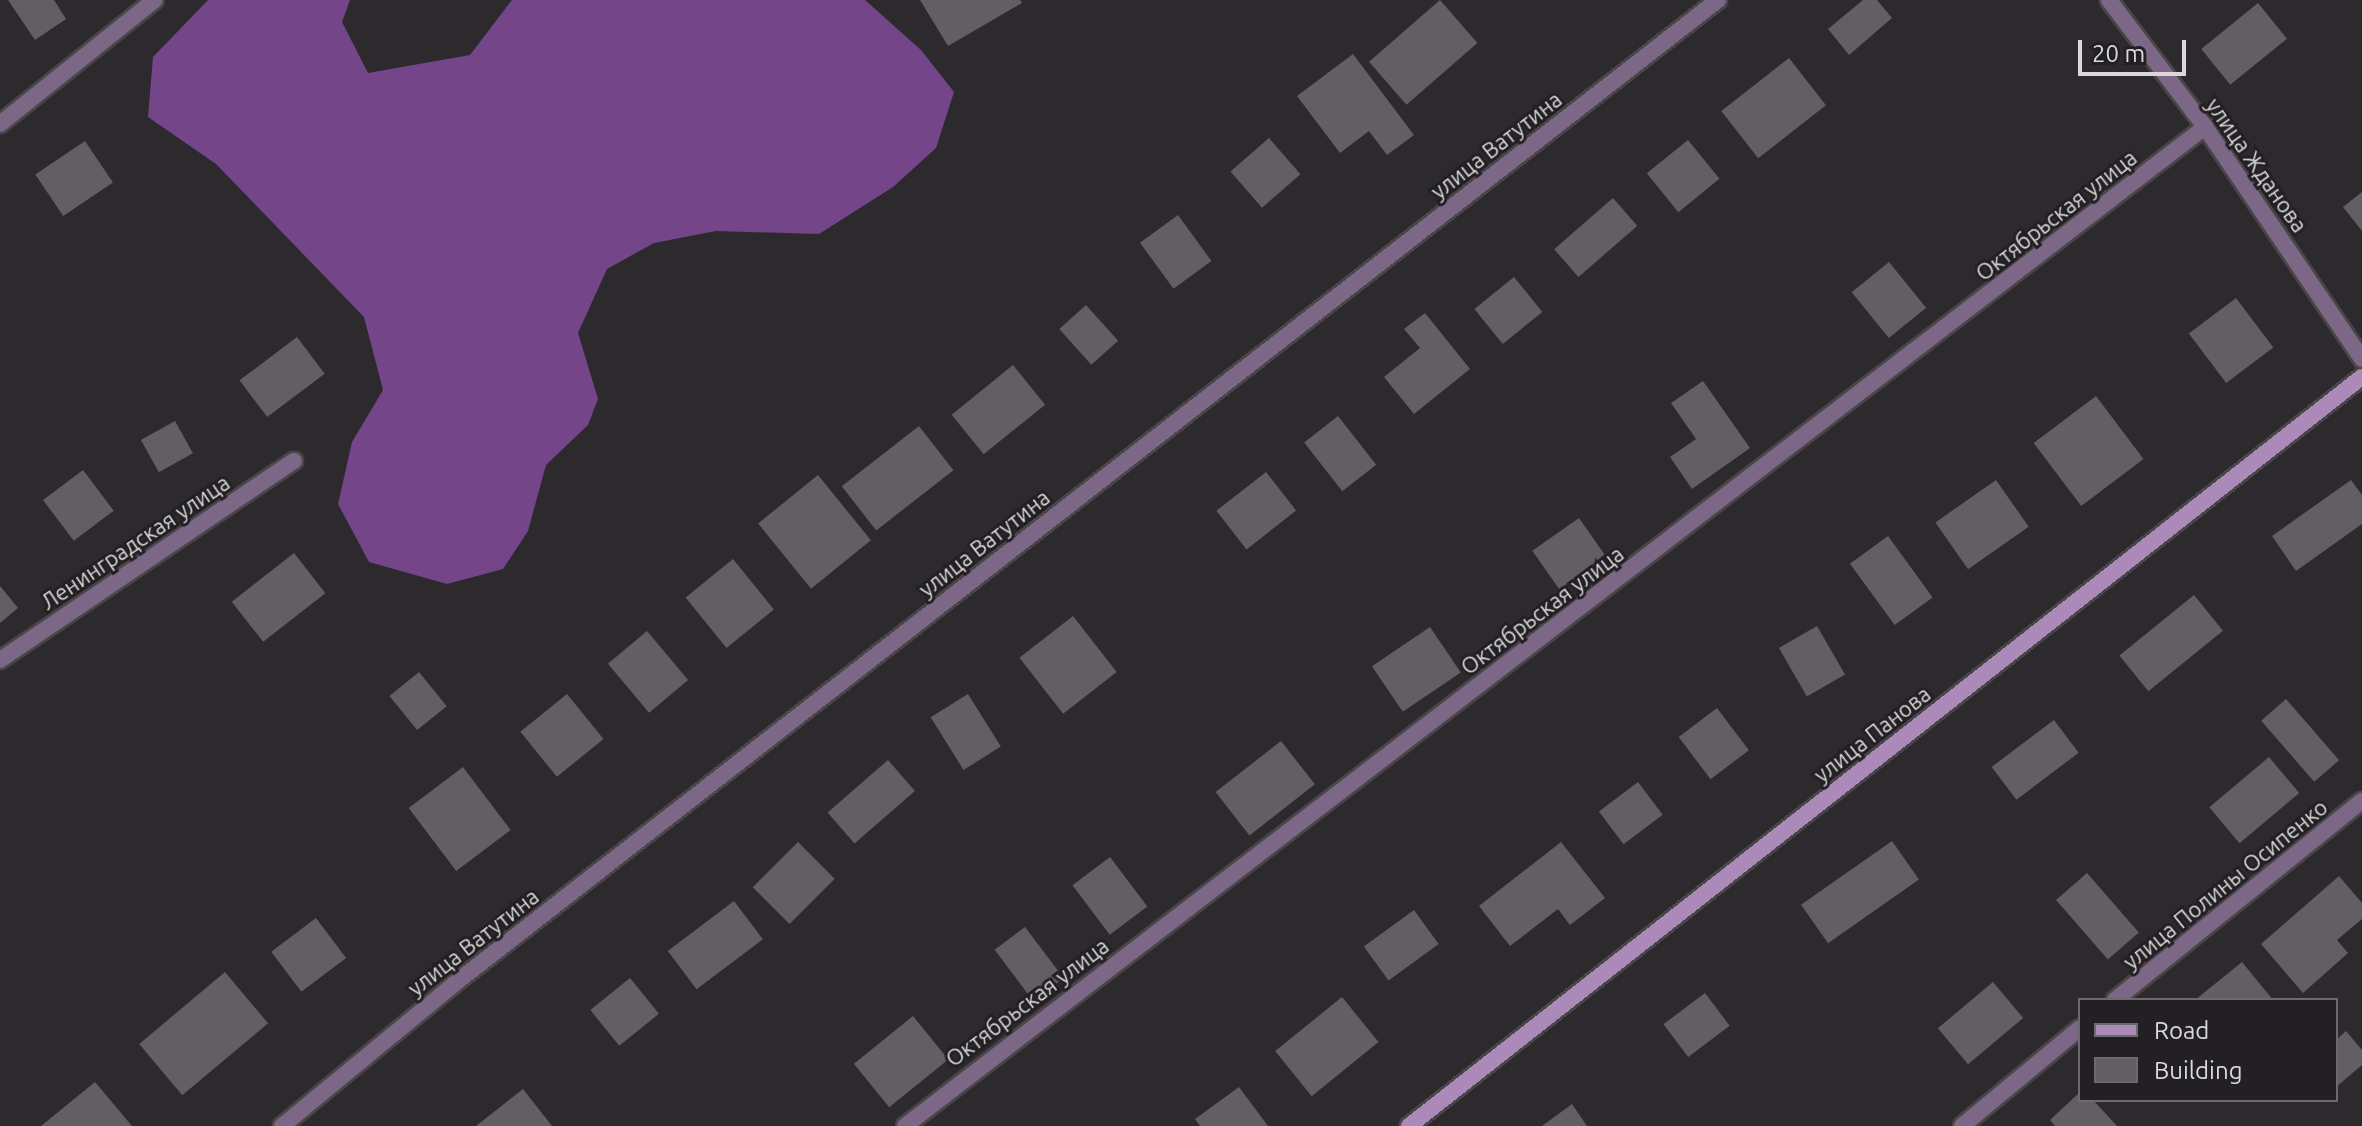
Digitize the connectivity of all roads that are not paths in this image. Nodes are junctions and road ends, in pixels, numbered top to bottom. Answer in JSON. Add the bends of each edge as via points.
{"nodes":[{"id":1,"x":155,"y":0,"type":"edge"},
{"id":2,"x":1718,"y":0,"type":"edge"},
{"id":3,"x":2109,"y":0,"type":"edge"},
{"id":4,"x":0,"y":124,"type":"edge"},
{"id":5,"x":2205,"y":127,"type":"junction"},
{"id":6,"x":2362,"y":359,"type":"edge"},
{"id":7,"x":2362,"y":377,"type":"edge"},
{"id":8,"x":294,"y":461,"type":"dead end"},
{"id":9,"x":0,"y":660,"type":"edge"},
{"id":10,"x":2362,"y":801,"type":"edge"},
{"id":11,"x":2117,"y":998,"type":"edge"},
{"id":12,"x":2078,"y":1030,"type":"edge"},
{"id":13,"x":282,"y":1126,"type":"edge"},
{"id":14,"x":905,"y":1126,"type":"edge"},
{"id":15,"x":1409,"y":1126,"type":"edge"},
{"id":16,"x":1962,"y":1126,"type":"edge"}],
"edges":[{"from":1,"to":4,"type":"street"},
{"from":2,"to":13,"type":"street","name":"улица Ватутина","via":[[467,974]]},
{"from":3,"to":5,"type":"street","name":"улица Жданова"},
{"from":5,"to":6,"type":"street","name":"улица Жданова"},
{"from":5,"to":14,"type":"street","name":"Октябрьская улица"},
{"from":7,"to":15,"type":"main road","name":"улица Панова"},
{"from":8,"to":9,"type":"street","name":"Ленинградская улица"},
{"from":10,"to":11,"type":"street","name":"улица Полины Осипенко"},
{"from":12,"to":16,"type":"street"}]}
